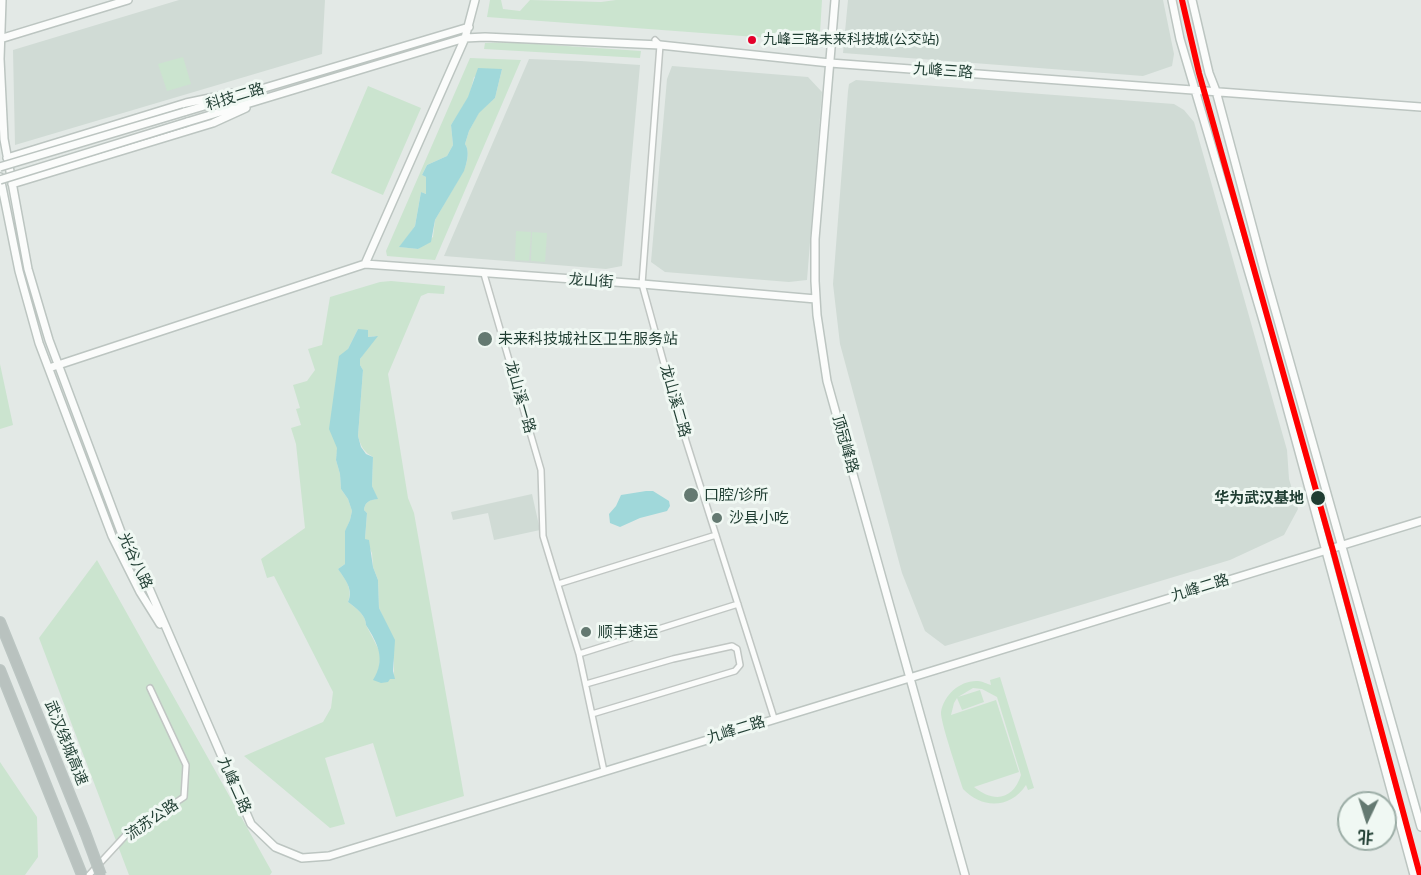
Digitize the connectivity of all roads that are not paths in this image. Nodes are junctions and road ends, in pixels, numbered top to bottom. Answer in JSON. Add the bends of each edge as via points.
{"nodes":[{"id":1,"x":2,"y":0,"type":"edge"},
{"id":2,"x":128,"y":0,"type":"edge"},
{"id":3,"x":475,"y":0,"type":"edge"},
{"id":4,"x":835,"y":0,"type":"edge"},
{"id":5,"x":1172,"y":0,"type":"edge"},
{"id":6,"x":1192,"y":0,"type":"edge"},
{"id":7,"x":470,"y":27,"type":"junction"},
{"id":8,"x":0,"y":39,"type":"edge"},
{"id":9,"x":465,"y":39,"type":"junction"},
{"id":10,"x":657,"y":43,"type":"junction"},
{"id":11,"x":830,"y":63,"type":"junction"},
{"id":12,"x":1196,"y":89,"type":"junction"},
{"id":13,"x":254,"y":91,"type":"junction"},
{"id":14,"x":1216,"y":91,"type":"junction"},
{"id":15,"x":258,"y":101,"type":"junction"},
{"id":16,"x":1421,"y":107,"type":"edge"},
{"id":17,"x":8,"y":158,"type":"junction"},
{"id":18,"x":0,"y":167,"type":"edge"},
{"id":19,"x":0,"y":179,"type":"edge"},
{"id":20,"x":12,"y":184,"type":"junction"},
{"id":21,"x":366,"y":264,"type":"junction"},
{"id":22,"x":484,"y":274,"type":"junction"},
{"id":23,"x":642,"y":284,"type":"junction"},
{"id":24,"x":816,"y":299,"type":"junction"},
{"id":25,"x":58,"y":365,"type":"junction"},
{"id":26,"x":49,"y":368,"type":"junction"},
{"id":27,"x":1421,"y":521,"type":"edge"},
{"id":28,"x":716,"y":535,"type":"junction"},
{"id":29,"x":1343,"y":544,"type":"junction"},
{"id":30,"x":1326,"y":549,"type":"junction"},
{"id":31,"x":558,"y":584,"type":"junction"},
{"id":32,"x":738,"y":604,"type":"junction"},
{"id":33,"x":0,"y":622,"type":"edge"},
{"id":34,"x":170,"y":640,"type":"junction"},
{"id":35,"x":579,"y":654,"type":"junction"},
{"id":36,"x":0,"y":670,"type":"edge"},
{"id":37,"x":910,"y":676,"type":"junction"},
{"id":38,"x":586,"y":684,"type":"junction"},
{"id":39,"x":150,"y":688,"type":"dead end"},
{"id":40,"x":592,"y":714,"type":"junction"},
{"id":41,"x":774,"y":718,"type":"junction"},
{"id":42,"x":604,"y":771,"type":"junction"},
{"id":43,"x":1421,"y":827,"type":"edge"},
{"id":44,"x":82,"y":875,"type":"edge"},
{"id":45,"x":89,"y":875,"type":"edge"},
{"id":46,"x":101,"y":875,"type":"edge"},
{"id":47,"x":965,"y":875,"type":"edge"},
{"id":48,"x":1414,"y":875,"type":"edge"}],
"edges":[{"from":1,"to":8,"type":"street","name":"光谷八路"},
{"from":2,"to":8,"type":"street"},
{"from":3,"to":7,"type":"street"},
{"from":4,"to":11,"type":"street","name":"顶冠峰路"},
{"from":5,"to":12,"type":"street"},
{"from":6,"to":14,"type":"street"},
{"from":7,"to":9,"type":"street"},
{"from":7,"to":13,"type":"street","name":"科技二路"},
{"from":8,"to":17,"type":"street","name":"光谷八路"},
{"from":9,"to":10,"type":"street","name":"九峰三路"},
{"from":9,"to":15,"type":"street","name":"科技二路"},
{"from":9,"to":21,"type":"street"},
{"from":10,"to":11,"type":"street","name":"九峰三路"},
{"from":10,"to":23,"type":"street","name":"龙山溪二路"},
{"from":11,"to":12,"type":"street","name":"九峰三路"},
{"from":11,"to":24,"type":"street","name":"顶冠峰路","via":[[815,240]]},
{"from":12,"to":14,"type":"street","name":"九峰三路"},
{"from":12,"to":30,"type":"street"},
{"from":13,"to":17,"type":"street","via":[[201,99]]},
{"from":13,"to":18,"type":"street","name":"科技二路","bridge":true},
{"from":14,"to":16,"type":"street","name":"九峰三路"},
{"from":14,"to":29,"type":"street"},
{"from":15,"to":19,"type":"street","name":"科技二路","bridge":true},
{"from":15,"to":20,"type":"street","via":[[213,123]]},
{"from":17,"to":20,"type":"street","name":"光谷八路"},
{"from":19,"to":26,"type":"street","name":"光谷八路","via":[[19,271]]},
{"from":20,"to":25,"type":"street","name":"光谷八路","via":[[28,269]]},
{"from":21,"to":22,"type":"street","name":"龙山街"},
{"from":21,"to":25,"type":"street"},
{"from":22,"to":23,"type":"street","name":"龙山街"},
{"from":22,"to":31,"type":"street","name":"龙山溪一路","via":[[541,470],[543,536]]},
{"from":23,"to":24,"type":"street","name":"龙山街"},
{"from":23,"to":28,"type":"street","name":"龙山溪二路"},
{"from":24,"to":37,"type":"street","name":"顶冠峰路","via":[[827,381]]},
{"from":25,"to":26,"type":"street"},
{"from":25,"to":34,"type":"street","name":"光谷八路","via":[[121,532]]},
{"from":26,"to":34,"type":"street","name":"光谷八路","via":[[112,536]]},
{"from":27,"to":29,"type":"street","name":"九峰二路"},
{"from":28,"to":31,"type":"street"},
{"from":28,"to":32,"type":"street","name":"龙山溪二路"},
{"from":29,"to":30,"type":"street","name":"九峰二路"},
{"from":29,"to":43,"type":"street"},
{"from":30,"to":37,"type":"street","name":"九峰二路"},
{"from":30,"to":48,"type":"street"},
{"from":31,"to":35,"type":"street","name":"龙山溪一路"},
{"from":32,"to":35,"type":"street"},
{"from":32,"to":41,"type":"street","name":"龙山溪二路"},
{"from":33,"to":46,"type":"highway","name":"武汉绕城高速","bridge":true},
{"from":34,"to":42,"type":"street","name":"九峰二路","via":[[251,824],[275,847],[302,858],[329,855]]},
{"from":35,"to":38,"type":"street","name":"龙山溪一路"},
{"from":36,"to":44,"type":"highway"},
{"from":37,"to":41,"type":"street","name":"九峰二路"},
{"from":37,"to":47,"type":"street","name":"顶冠峰路"},
{"from":38,"to":40,"type":"street","name":"龙山溪一路"},
{"from":38,"to":40,"type":"street","via":[[732,646],[740,665],[735,671]]},
{"from":39,"to":45,"type":"street","name":"流苏公路","via":[[186,765],[184,797],[125,836]]},
{"from":40,"to":42,"type":"street","name":"龙山溪一路"},
{"from":41,"to":42,"type":"street","name":"九峰二路"}]}
